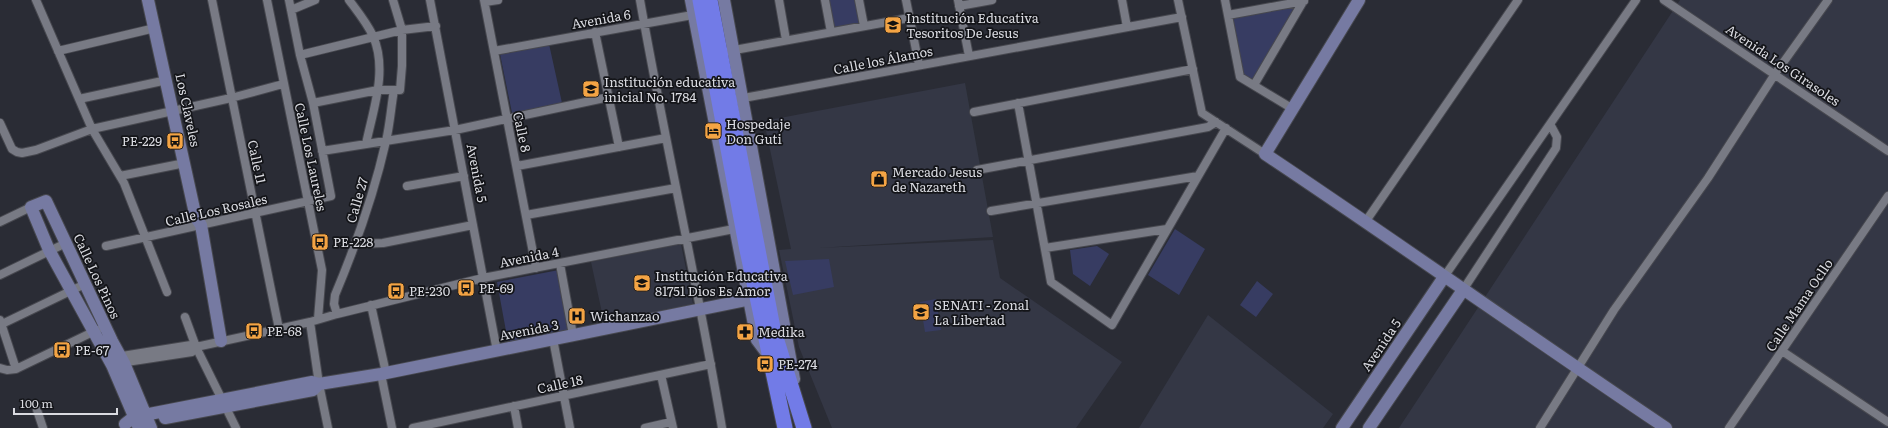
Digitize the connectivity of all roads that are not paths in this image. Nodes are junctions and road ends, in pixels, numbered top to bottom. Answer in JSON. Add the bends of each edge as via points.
{"nodes":[{"id":1,"x":148,"y":0,"type":"edge"},
{"id":2,"x":156,"y":0,"type":"edge"},
{"id":3,"x":212,"y":0,"type":"edge"},
{"id":4,"x":267,"y":0,"type":"edge"},
{"id":5,"x":289,"y":0,"type":"edge"},
{"id":6,"x":315,"y":0,"type":"edge"},
{"id":7,"x":349,"y":0,"type":"edge"},
{"id":8,"x":393,"y":0,"type":"edge"},
{"id":9,"x":430,"y":0,"type":"edge"},
{"id":10,"x":498,"y":0,"type":"edge"},
{"id":11,"x":640,"y":0,"type":"edge"},
{"id":12,"x":691,"y":0,"type":"edge"},
{"id":13,"x":724,"y":0,"type":"edge"},
{"id":14,"x":779,"y":0,"type":"edge"},
{"id":15,"x":825,"y":0,"type":"edge"},
{"id":16,"x":859,"y":0,"type":"edge"},
{"id":17,"x":906,"y":0,"type":"edge"},
{"id":18,"x":992,"y":0,"type":"edge"},
{"id":19,"x":1122,"y":0,"type":"edge"},
{"id":20,"x":1178,"y":0,"type":"edge"},
{"id":21,"x":1225,"y":0,"type":"edge"},
{"id":22,"x":1304,"y":0,"type":"edge"},
{"id":23,"x":1359,"y":0,"type":"edge"},
{"id":24,"x":1518,"y":0,"type":"edge"},
{"id":25,"x":1636,"y":0,"type":"edge"},
{"id":26,"x":1664,"y":0,"type":"edge"},
{"id":27,"x":1828,"y":0,"type":"edge"},
{"id":28,"x":39,"y":1,"type":"edge"},
{"id":29,"x":485,"y":1,"type":"edge"},
{"id":30,"x":959,"y":3,"type":"edge"},
{"id":31,"x":704,"y":8,"type":"edge"},
{"id":32,"x":291,"y":10,"type":"junction"},
{"id":33,"x":1228,"y":15,"type":"junction"},
{"id":34,"x":1182,"y":17,"type":"junction"},
{"id":35,"x":909,"y":18,"type":"junction"},
{"id":36,"x":644,"y":24,"type":"junction"},
{"id":37,"x":436,"y":26,"type":"junction"},
{"id":38,"x":864,"y":26,"type":"junction"},
{"id":39,"x":1127,"y":27,"type":"junction"},
{"id":40,"x":155,"y":28,"type":"junction"},
{"id":41,"x":402,"y":30,"type":"junction"},
{"id":42,"x":595,"y":32,"type":"junction"},
{"id":43,"x":831,"y":32,"type":"junction"},
{"id":44,"x":373,"y":38,"type":"junction"},
{"id":45,"x":786,"y":40,"type":"junction"},
{"id":46,"x":58,"y":51,"type":"junction"},
{"id":47,"x":494,"y":51,"type":"junction"},
{"id":48,"x":727,"y":51,"type":"junction"},
{"id":49,"x":300,"y":55,"type":"junction"},
{"id":50,"x":969,"y":56,"type":"junction"},
{"id":51,"x":919,"y":65,"type":"junction"},
{"id":52,"x":1193,"y":68,"type":"junction"},
{"id":53,"x":1775,"y":74,"type":"junction"},
{"id":54,"x":167,"y":80,"type":"junction"},
{"id":55,"x":283,"y":84,"type":"junction"},
{"id":56,"x":1254,"y":85,"type":"junction"},
{"id":57,"x":378,"y":90,"type":"junction"},
{"id":58,"x":394,"y":90,"type":"junction"},
{"id":59,"x":608,"y":97,"type":"junction"},
{"id":60,"x":231,"y":98,"type":"junction"},
{"id":61,"x":79,"y":99,"type":"junction"},
{"id":62,"x":736,"y":100,"type":"junction"},
{"id":63,"x":313,"y":103,"type":"junction"},
{"id":64,"x":1018,"y":103,"type":"junction"},
{"id":65,"x":1293,"y":109,"type":"junction"},
{"id":66,"x":177,"y":111,"type":"junction"},
{"id":67,"x":974,"y":112,"type":"dead end"},
{"id":68,"x":507,"y":118,"type":"junction"},
{"id":69,"x":1216,"y":122,"type":"junction"},
{"id":70,"x":0,"y":123,"type":"edge"},
{"id":71,"x":1550,"y":124,"type":"junction"},
{"id":72,"x":1226,"y":128,"type":"junction"},
{"id":73,"x":92,"y":129,"type":"junction"},
{"id":74,"x":455,"y":130,"type":"junction"},
{"id":75,"x":666,"y":138,"type":"junction"},
{"id":76,"x":386,"y":141,"type":"junction"},
{"id":77,"x":366,"y":144,"type":"junction"},
{"id":78,"x":619,"y":147,"type":"junction"},
{"id":79,"x":322,"y":151,"type":"junction"},
{"id":80,"x":1888,"y":151,"type":"edge"},
{"id":81,"x":1265,"y":154,"type":"junction"},
{"id":82,"x":1029,"y":161,"type":"junction"},
{"id":83,"x":185,"y":163,"type":"junction"},
{"id":84,"x":517,"y":166,"type":"junction"},
{"id":85,"x":977,"y":170,"type":"dead end"},
{"id":86,"x":120,"y":176,"type":"junction"},
{"id":87,"x":464,"y":176,"type":"junction"},
{"id":88,"x":1198,"y":176,"type":"junction"},
{"id":89,"x":407,"y":186,"type":"dead end"},
{"id":90,"x":676,"y":188,"type":"junction"},
{"id":91,"x":1888,"y":196,"type":"edge"},
{"id":92,"x":308,"y":202,"type":"junction"},
{"id":93,"x":1037,"y":203,"type":"junction"},
{"id":94,"x":31,"y":207,"type":"junction"},
{"id":95,"x":991,"y":211,"type":"dead end"},
{"id":96,"x":256,"y":213,"type":"junction"},
{"id":97,"x":526,"y":215,"type":"junction"},
{"id":98,"x":1366,"y":221,"type":"junction"},
{"id":99,"x":0,"y":222,"type":"edge"},
{"id":100,"x":201,"y":225,"type":"junction"},
{"id":101,"x":473,"y":225,"type":"junction"},
{"id":102,"x":744,"y":227,"type":"junction"},
{"id":103,"x":1167,"y":229,"type":"junction"},
{"id":104,"x":146,"y":237,"type":"junction"},
{"id":105,"x":685,"y":239,"type":"junction"},
{"id":106,"x":66,"y":243,"type":"junction"},
{"id":107,"x":357,"y":244,"type":"junction"},
{"id":108,"x":106,"y":246,"type":"dead end"},
{"id":109,"x":1045,"y":248,"type":"junction"},
{"id":110,"x":49,"y":250,"type":"junction"},
{"id":111,"x":560,"y":264,"type":"junction"},
{"id":112,"x":536,"y":268,"type":"junction"},
{"id":113,"x":0,"y":275,"type":"edge"},
{"id":114,"x":1444,"y":277,"type":"junction"},
{"id":115,"x":483,"y":278,"type":"junction"},
{"id":116,"x":85,"y":284,"type":"junction"},
{"id":117,"x":71,"y":290,"type":"junction"},
{"id":118,"x":1463,"y":290,"type":"junction"},
{"id":119,"x":167,"y":292,"type":"dead end"},
{"id":120,"x":757,"y":298,"type":"junction"},
{"id":121,"x":371,"y":305,"type":"junction"},
{"id":122,"x":702,"y":309,"type":"junction"},
{"id":123,"x":337,"y":314,"type":"junction"},
{"id":124,"x":185,"y":317,"type":"dead end"},
{"id":125,"x":318,"y":319,"type":"junction"},
{"id":126,"x":1,"y":322,"type":"edge"},
{"id":127,"x":310,"y":322,"type":"junction"},
{"id":128,"x":105,"y":326,"type":"junction"},
{"id":129,"x":279,"y":329,"type":"junction"},
{"id":130,"x":94,"y":332,"type":"junction"},
{"id":131,"x":573,"y":335,"type":"junction"},
{"id":132,"x":553,"y":339,"type":"junction"},
{"id":133,"x":222,"y":341,"type":"junction"},
{"id":134,"x":196,"y":347,"type":"junction"},
{"id":135,"x":497,"y":351,"type":"junction"},
{"id":136,"x":1782,"y":351,"type":"junction"},
{"id":137,"x":116,"y":360,"type":"junction"},
{"id":138,"x":712,"y":364,"type":"junction"},
{"id":139,"x":0,"y":368,"type":"edge"},
{"id":140,"x":16,"y":369,"type":"junction"},
{"id":141,"x":1578,"y":369,"type":"junction"},
{"id":142,"x":383,"y":374,"type":"junction"},
{"id":143,"x":661,"y":375,"type":"junction"},
{"id":144,"x":319,"y":384,"type":"junction"},
{"id":145,"x":564,"y":396,"type":"junction"},
{"id":146,"x":224,"y":403,"type":"junction"},
{"id":147,"x":514,"y":406,"type":"junction"},
{"id":148,"x":37,"y":410,"type":"dead end"},
{"id":149,"x":799,"y":414,"type":"junction"},
{"id":150,"x":1888,"y":422,"type":"edge"},
{"id":151,"x":137,"y":423,"type":"edge"},
{"id":152,"x":672,"y":425,"type":"edge"},
{"id":153,"x":418,"y":427,"type":"edge"},
{"id":154,"x":43,"y":428,"type":"edge"},
{"id":155,"x":236,"y":428,"type":"edge"},
{"id":156,"x":328,"y":428,"type":"edge"},
{"id":157,"x":392,"y":428,"type":"edge"},
{"id":158,"x":518,"y":428,"type":"edge"},
{"id":159,"x":570,"y":428,"type":"edge"},
{"id":160,"x":645,"y":428,"type":"edge"},
{"id":161,"x":722,"y":428,"type":"edge"},
{"id":162,"x":785,"y":428,"type":"edge"},
{"id":163,"x":804,"y":428,"type":"edge"},
{"id":164,"x":1342,"y":428,"type":"edge"},
{"id":165,"x":1369,"y":428,"type":"edge"},
{"id":166,"x":1540,"y":428,"type":"edge"},
{"id":167,"x":1666,"y":428,"type":"edge"},
{"id":168,"x":1729,"y":428,"type":"edge"}],
"edges":[{"from":1,"to":40,"type":"street","name":"Los Claveles"},
{"from":2,"to":66,"type":"street","name":"Los Claveles"},
{"from":3,"to":60,"type":"street","name":"Calle 11"},
{"from":4,"to":55,"type":"street","name":"Calle Los Laureles"},
{"from":5,"to":32,"type":"street"},
{"from":6,"to":32,"type":"street"},
{"from":7,"to":44,"type":"street"},
{"from":8,"to":41,"type":"street"},
{"from":9,"to":37,"type":"street","name":"Avenida 5"},
{"from":10,"to":29,"type":"street"},
{"from":11,"to":36,"type":"street"},
{"from":12,"to":31,"type":"street"},
{"from":13,"to":48,"type":"street"},
{"from":14,"to":45,"type":"street"},
{"from":15,"to":43,"type":"street"},
{"from":16,"to":38,"type":"street"},
{"from":17,"to":35,"type":"street"},
{"from":18,"to":30,"type":"street"},
{"from":19,"to":39,"type":"street"},
{"from":20,"to":34,"type":"street"},
{"from":21,"to":33,"type":"street"},
{"from":22,"to":33,"type":"street"},
{"from":22,"to":56,"type":"street"},
{"from":23,"to":65,"type":"street"},
{"from":24,"to":98,"type":"street"},
{"from":25,"to":71,"type":"street"},
{"from":26,"to":53,"type":"street","name":"Avenida Los Girasoles"},
{"from":27,"to":53,"type":"street"},
{"from":28,"to":46,"type":"street"},
{"from":29,"to":47,"type":"street","name":"Calle 8"},
{"from":30,"to":50,"type":"street"},
{"from":31,"to":36,"type":"street","name":"Avenida 6"},
{"from":31,"to":48,"type":"highway"},
{"from":31,"to":102,"type":"highway"},
{"from":32,"to":49,"type":"street"},
{"from":33,"to":56,"type":"street","via":[[1240,77]]},
{"from":34,"to":39,"type":"street","name":"Calle los Álamos"},
{"from":34,"to":52,"type":"street"},
{"from":35,"to":38,"type":"street"},
{"from":35,"to":51,"type":"street"},
{"from":36,"to":42,"type":"street","name":"Avenida 6"},
{"from":36,"to":75,"type":"street"},
{"from":37,"to":41,"type":"street"},
{"from":37,"to":74,"type":"street","name":"Avenida 5"},
{"from":38,"to":43,"type":"street"},
{"from":39,"to":50,"type":"street","name":"Calle los Álamos"},
{"from":40,"to":46,"type":"street"},
{"from":40,"to":54,"type":"street","name":"Los Claveles"},
{"from":41,"to":44,"type":"street"},
{"from":41,"to":58,"type":"street","name":"Calle 27","via":[[400,90]]},
{"from":42,"to":47,"type":"street","name":"Avenida 6"},
{"from":42,"to":59,"type":"street"},
{"from":43,"to":45,"type":"street"},
{"from":44,"to":49,"type":"street"},
{"from":44,"to":57,"type":"street","via":[[379,61]]},
{"from":45,"to":48,"type":"street"},
{"from":46,"to":61,"type":"street"},
{"from":47,"to":68,"type":"street","name":"Calle 8"},
{"from":48,"to":62,"type":"highway"},
{"from":49,"to":63,"type":"street"},
{"from":50,"to":51,"type":"street","name":"Calle los Álamos"},
{"from":51,"to":62,"type":"street","name":"Calle los Álamos"},
{"from":52,"to":64,"type":"street"},
{"from":52,"to":69,"type":"street","via":[[1202,113]]},
{"from":53,"to":80,"type":"street","name":"Avenida Los Girasoles"},
{"from":53,"to":141,"type":"street","via":[[1708,178],[1614,310]]},
{"from":54,"to":61,"type":"street"},
{"from":54,"to":66,"type":"street","name":"Los Claveles"},
{"from":55,"to":60,"type":"street"},
{"from":55,"to":92,"type":"street","name":"Calle Los Laureles"},
{"from":56,"to":65,"type":"street"},
{"from":57,"to":58,"type":"street"},
{"from":57,"to":63,"type":"street"},
{"from":57,"to":77,"type":"street"},
{"from":58,"to":76,"type":"street","name":"Calle 27"},
{"from":59,"to":68,"type":"street"},
{"from":59,"to":78,"type":"street"},
{"from":60,"to":66,"type":"street"},
{"from":60,"to":96,"type":"street","name":"Calle 11"},
{"from":61,"to":73,"type":"street"},
{"from":62,"to":102,"type":"highway"},
{"from":62,"to":149,"type":"street","via":[[787,335]]},
{"from":63,"to":79,"type":"street"},
{"from":64,"to":67,"type":"street"},
{"from":64,"to":82,"type":"street"},
{"from":65,"to":81,"type":"street"},
{"from":66,"to":73,"type":"street"},
{"from":66,"to":83,"type":"street","name":"Los Claveles"},
{"from":66,"to":100,"type":"street","name":"Los Claveles","via":[[204,218]]},
{"from":68,"to":74,"type":"street"},
{"from":68,"to":84,"type":"street","name":"Calle 8"},
{"from":69,"to":72,"type":"street"},
{"from":69,"to":82,"type":"street","via":[[1208,127]]},
{"from":70,"to":73,"type":"street","via":[[12,149],[17,152],[36,150]]},
{"from":71,"to":114,"type":"street"},
{"from":71,"to":118,"type":"street","via":[[1557,137],[1556,148]]},
{"from":72,"to":81,"type":"street"},
{"from":72,"to":88,"type":"street"},
{"from":73,"to":86,"type":"street"},
{"from":74,"to":76,"type":"street"},
{"from":74,"to":87,"type":"street","name":"Avenida 5"},
{"from":75,"to":78,"type":"street"},
{"from":75,"to":90,"type":"street"},
{"from":76,"to":77,"type":"street"},
{"from":76,"to":107,"type":"street","name":"Calle 27"},
{"from":77,"to":79,"type":"street"},
{"from":78,"to":84,"type":"street"},
{"from":79,"to":92,"type":"street","name":"Calle Los Rosales","via":[[331,196]]},
{"from":81,"to":98,"type":"street"},
{"from":82,"to":85,"type":"street"},
{"from":82,"to":93,"type":"street"},
{"from":83,"to":86,"type":"street"},
{"from":83,"to":100,"type":"street","name":"Los Claveles","via":[[196,218]]},
{"from":84,"to":97,"type":"street","name":"Calle 8"},
{"from":86,"to":104,"type":"street"},
{"from":87,"to":89,"type":"street"},
{"from":87,"to":101,"type":"street","name":"Avenida 5"},
{"from":88,"to":93,"type":"street"},
{"from":88,"to":103,"type":"street"},
{"from":90,"to":97,"type":"street"},
{"from":90,"to":105,"type":"street"},
{"from":91,"to":136,"type":"street","name":"Calle Mama Ocllo"},
{"from":92,"to":96,"type":"street","name":"Calle Los Rosales"},
{"from":92,"to":125,"type":"street","name":"Calle Los Laureles","via":[[322,270]]},
{"from":93,"to":95,"type":"street"},
{"from":93,"to":109,"type":"street"},
{"from":94,"to":99,"type":"street"},
{"from":94,"to":106,"type":"street","name":"Calle Los Pinos","via":[[46,201]]},
{"from":94,"to":110,"type":"street","name":"Calle Los Pinos"},
{"from":96,"to":100,"type":"street","name":"Calle Los Rosales"},
{"from":96,"to":129,"type":"street","name":"Calle 11"},
{"from":97,"to":112,"type":"street","name":"Calle 8"},
{"from":98,"to":114,"type":"street"},
{"from":100,"to":104,"type":"street","name":"Calle Los Rosales"},
{"from":100,"to":133,"type":"street","name":"Los Claveles"},
{"from":101,"to":107,"type":"street","via":[[383,243]]},
{"from":101,"to":115,"type":"street","name":"Avenida 5"},
{"from":102,"to":105,"type":"street","name":"Avenida 4"},
{"from":102,"to":120,"type":"highway"},
{"from":103,"to":109,"type":"street"},
{"from":103,"to":109,"type":"street","via":[[1112,325],[1051,282]]},
{"from":104,"to":108,"type":"street","name":"Calle Los Rosales"},
{"from":104,"to":119,"type":"street"},
{"from":105,"to":111,"type":"street","name":"Avenida 4"},
{"from":105,"to":122,"type":"street"},
{"from":106,"to":110,"type":"street"},
{"from":106,"to":116,"type":"street","name":"Calle Los Pinos"},
{"from":107,"to":123,"type":"street","name":"Calle 27","via":[[335,295]]},
{"from":110,"to":113,"type":"street"},
{"from":110,"to":117,"type":"street","name":"Calle Los Pinos"},
{"from":111,"to":112,"type":"street","name":"Avenida 4"},
{"from":111,"to":131,"type":"street"},
{"from":112,"to":115,"type":"street","name":"Avenida 4"},
{"from":114,"to":118,"type":"street"},
{"from":114,"to":164,"type":"street","name":"Avenida 5"},
{"from":115,"to":121,"type":"street","name":"Avenida 4"},
{"from":115,"to":135,"type":"street","name":"Avenida 5"},
{"from":116,"to":117,"type":"street"},
{"from":116,"to":128,"type":"street","name":"Calle Los Pinos"},
{"from":117,"to":126,"type":"street"},
{"from":117,"to":130,"type":"street","name":"Calle Los Pinos"},
{"from":118,"to":141,"type":"street"},
{"from":118,"to":165,"type":"street"},
{"from":120,"to":122,"type":"street","name":"Avenida 3"},
{"from":120,"to":149,"type":"highway","via":[[773,328]]},
{"from":120,"to":162,"type":"highway"},
{"from":121,"to":123,"type":"street","name":"Avenida 4"},
{"from":121,"to":142,"type":"street"},
{"from":122,"to":131,"type":"street","name":"Avenida 3"},
{"from":122,"to":138,"type":"street"},
{"from":123,"to":125,"type":"street","name":"Avenida 4"},
{"from":124,"to":134,"type":"street"},
{"from":125,"to":127,"type":"street","name":"Avenida 4"},
{"from":126,"to":140,"type":"street"},
{"from":127,"to":129,"type":"street","name":"Avenida 4"},
{"from":127,"to":144,"type":"street"},
{"from":128,"to":130,"type":"street"},
{"from":128,"to":137,"type":"street","name":"Calle Los Pinos"},
{"from":129,"to":133,"type":"street","name":"Avenida 4"},
{"from":130,"to":137,"type":"street","name":"Calle Los Pinos"},
{"from":130,"to":140,"type":"street"},
{"from":131,"to":132,"type":"street","name":"Avenida 3"},
{"from":132,"to":135,"type":"street","name":"Avenida 3"},
{"from":132,"to":145,"type":"street"},
{"from":133,"to":134,"type":"street","name":"Avenida 4"},
{"from":134,"to":137,"type":"street","name":"Avenida 4","via":[[192,352]]},
{"from":134,"to":146,"type":"street"},
{"from":135,"to":142,"type":"street","name":"Avenida 3"},
{"from":136,"to":150,"type":"street"},
{"from":136,"to":168,"type":"street","name":"Calle Mama Ocllo"},
{"from":137,"to":151,"type":"street"},
{"from":138,"to":143,"type":"street","name":"Calle 18"},
{"from":138,"to":161,"type":"street"},
{"from":139,"to":140,"type":"street"},
{"from":141,"to":166,"type":"street"},
{"from":141,"to":167,"type":"street"},
{"from":142,"to":144,"type":"street","name":"Avenida 3"},
{"from":142,"to":157,"type":"street"},
{"from":143,"to":145,"type":"street","name":"Calle 18"},
{"from":143,"to":152,"type":"street"},
{"from":144,"to":146,"type":"street","name":"Avenida 3","via":[[312,382]]},
{"from":144,"to":156,"type":"street"},
{"from":145,"to":147,"type":"street","name":"Calle 18"},
{"from":145,"to":159,"type":"street"},
{"from":146,"to":151,"type":"street","name":"Avenida 3"},
{"from":146,"to":155,"type":"street"},
{"from":147,"to":153,"type":"street","name":"Calle 18"},
{"from":147,"to":158,"type":"street"},
{"from":148,"to":154,"type":"street"},
{"from":149,"to":163,"type":"highway"},
{"from":152,"to":160,"type":"street"}]}
